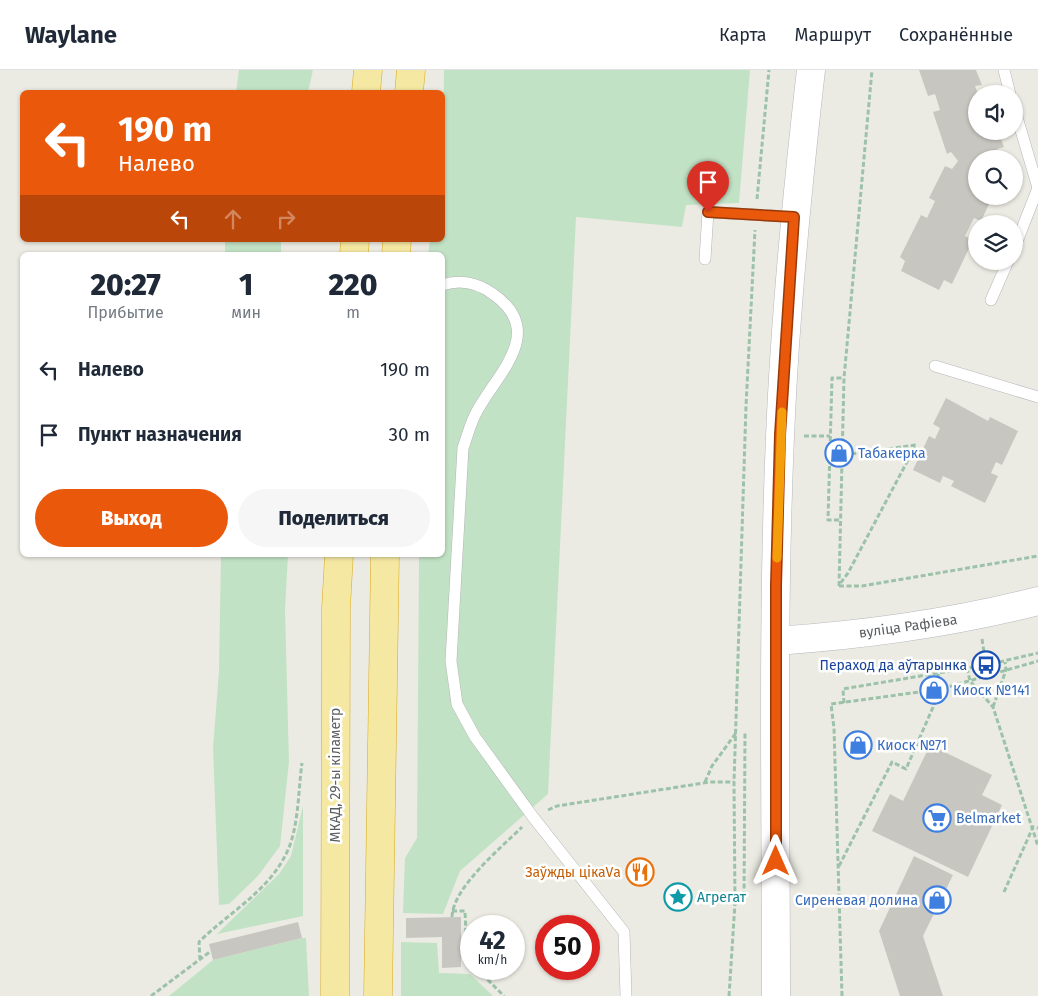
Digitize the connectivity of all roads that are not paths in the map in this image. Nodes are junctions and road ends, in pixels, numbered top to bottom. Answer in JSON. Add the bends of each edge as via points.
{"nodes":[{"id":1,"x":368,"y":70,"type":"edge"},
{"id":2,"x":411,"y":70,"type":"edge"},
{"id":3,"x":811,"y":70,"type":"edge"},
{"id":4,"x":1004,"y":70,"type":"edge"},
{"id":5,"x":1008,"y":85,"type":"edge"},
{"id":6,"x":366,"y":90,"type":"edge"},
{"id":7,"x":409,"y":90,"type":"edge"},
{"id":8,"x":1023,"y":137,"type":"edge"},
{"id":9,"x":794,"y":217,"type":"junction"},
{"id":10,"x":1033,"y":220,"type":"edge"},
{"id":11,"x":1023,"y":235,"type":"edge"},
{"id":12,"x":705,"y":259,"type":"dead end"},
{"id":13,"x":1004,"y":270,"type":"edge"},
{"id":14,"x":445,"y":284,"type":"edge"},
{"id":15,"x":991,"y":300,"type":"dead end"},
{"id":16,"x":935,"y":366,"type":"dead end"},
{"id":17,"x":1038,"y":397,"type":"edge"},
{"id":18,"x":339,"y":557,"type":"edge"},
{"id":19,"x":384,"y":557,"type":"edge"},
{"id":20,"x":1038,"y":601,"type":"edge"},
{"id":21,"x":776,"y":641,"type":"junction"},
{"id":22,"x":334,"y":994,"type":"edge"},
{"id":23,"x":378,"y":996,"type":"edge"},
{"id":24,"x":626,"y":996,"type":"edge"},
{"id":25,"x":776,"y":996,"type":"edge"}],
"edges":[{"from":1,"to":6,"type":"highway"},
{"from":2,"to":7,"type":"highway"},
{"from":3,"to":9,"type":"main road"},
{"from":4,"to":5,"type":"lane"},
{"from":8,"to":10,"type":"lane","via":[[1038,188]]},
{"from":9,"to":12,"type":"lane","via":[[708,212]]},
{"from":9,"to":21,"type":"main road","via":[[780,435]]},
{"from":10,"to":11,"type":"lane"},
{"from":13,"to":15,"type":"lane"},
{"from":14,"to":24,"type":"lane","via":[[461,281],[484,288],[507,304],[516,326],[515,347],[508,366],[475,414],[463,448],[451,661],[457,704],[475,737],[533,817],[624,932]]},
{"from":16,"to":17,"type":"lane"},
{"from":18,"to":22,"type":"highway","name":"МКАД, 29-ы кіламетр"},
{"from":19,"to":23,"type":"highway"},
{"from":20,"to":21,"type":"main road","name":"вуліца Рафіева","via":[[979,616],[840,636]]},
{"from":21,"to":25,"type":"main road"}]}
